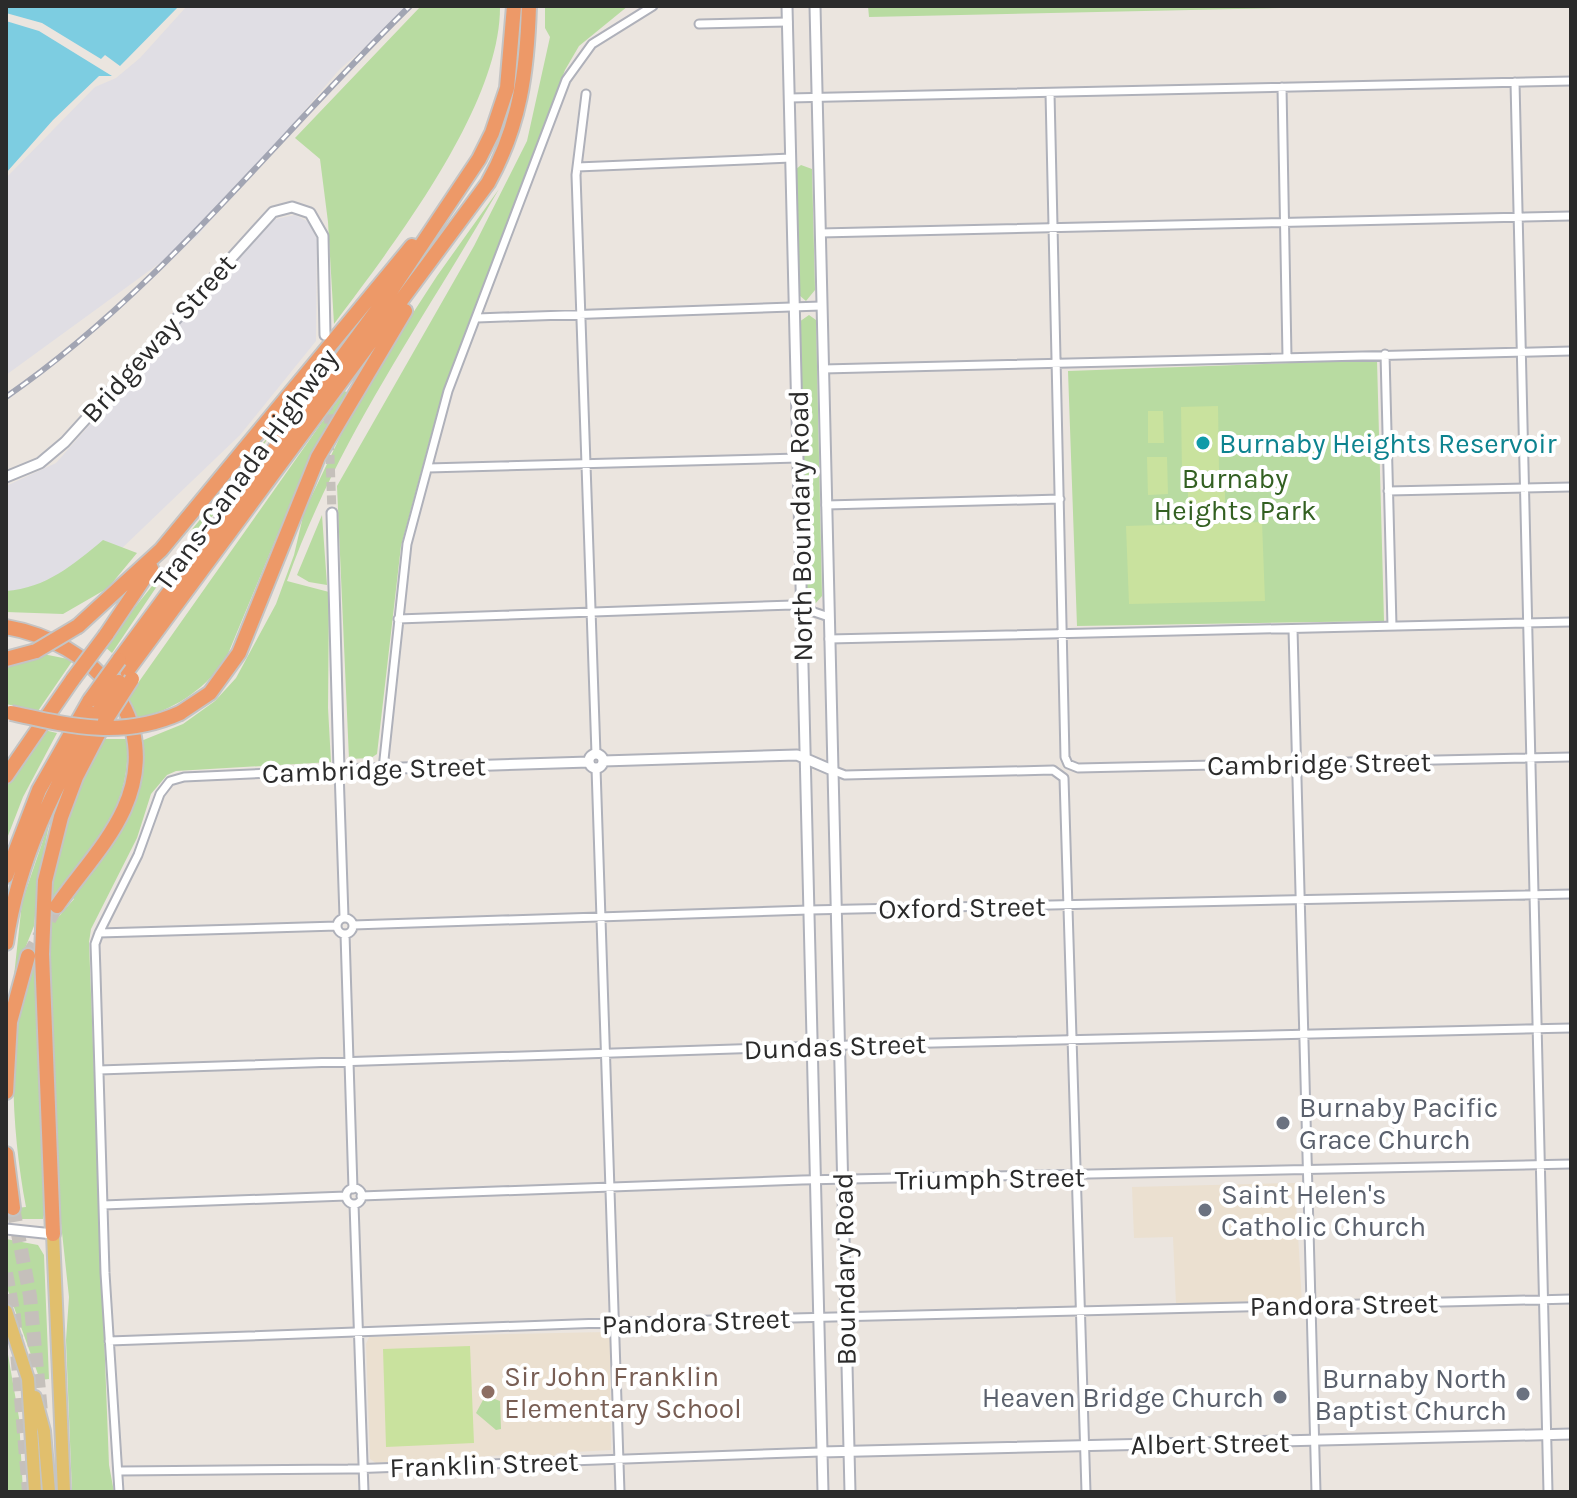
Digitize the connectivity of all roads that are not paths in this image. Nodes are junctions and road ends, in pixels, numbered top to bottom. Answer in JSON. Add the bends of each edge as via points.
{"nodes":[{"id":1,"x":514,"y":6,"type":"edge"},
{"id":2,"x":529,"y":6,"type":"edge"},
{"id":3,"x":653,"y":6,"type":"edge"},
{"id":4,"x":787,"y":6,"type":"edge"},
{"id":5,"x":815,"y":6,"type":"edge"},
{"id":6,"x":788,"y":22,"type":"junction"},
{"id":7,"x":699,"y":24,"type":"dead end"},
{"id":8,"x":521,"y":30,"type":"junction"},
{"id":9,"x":1571,"y":81,"type":"edge"},
{"id":10,"x":1515,"y":82,"type":"junction"},
{"id":11,"x":1282,"y":87,"type":"junction"},
{"id":12,"x":1050,"y":93,"type":"junction"},
{"id":13,"x":586,"y":94,"type":"dead end"},
{"id":14,"x":789,"y":98,"type":"junction"},
{"id":15,"x":817,"y":98,"type":"junction"},
{"id":16,"x":791,"y":158,"type":"junction"},
{"id":17,"x":577,"y":167,"type":"junction"},
{"id":18,"x":451,"y":200,"type":"junction"},
{"id":19,"x":469,"y":211,"type":"junction"},
{"id":20,"x":1571,"y":216,"type":"edge"},
{"id":21,"x":1518,"y":218,"type":"junction"},
{"id":22,"x":1285,"y":223,"type":"junction"},
{"id":23,"x":1053,"y":227,"type":"junction"},
{"id":24,"x":820,"y":233,"type":"junction"},
{"id":25,"x":821,"y":306,"type":"junction"},
{"id":26,"x":795,"y":307,"type":"junction"},
{"id":27,"x":581,"y":315,"type":"junction"},
{"id":28,"x":477,"y":318,"type":"junction"},
{"id":29,"x":325,"y":335,"type":"dead end"},
{"id":30,"x":1571,"y":351,"type":"edge"},
{"id":31,"x":1521,"y":352,"type":"junction"},
{"id":32,"x":1385,"y":354,"type":"junction"},
{"id":33,"x":1287,"y":357,"type":"junction"},
{"id":34,"x":1056,"y":363,"type":"junction"},
{"id":35,"x":823,"y":369,"type":"junction"},
{"id":36,"x":798,"y":458,"type":"junction"},
{"id":37,"x":586,"y":466,"type":"junction"},
{"id":38,"x":428,"y":468,"type":"junction"},
{"id":39,"x":6,"y":477,"type":"edge"},
{"id":40,"x":1571,"y":487,"type":"edge"},
{"id":41,"x":1524,"y":488,"type":"junction"},
{"id":42,"x":1388,"y":491,"type":"junction"},
{"id":43,"x":1060,"y":499,"type":"junction"},
{"id":44,"x":826,"y":505,"type":"junction"},
{"id":45,"x":332,"y":513,"type":"tunnel mouth"},
{"id":46,"x":161,"y":550,"type":"junction"},
{"id":47,"x":802,"y":608,"type":"junction"},
{"id":48,"x":591,"y":612,"type":"junction"},
{"id":49,"x":829,"y":617,"type":"junction"},
{"id":50,"x":398,"y":619,"type":"junction"},
{"id":51,"x":1571,"y":622,"type":"edge"},
{"id":52,"x":1528,"y":623,"type":"junction"},
{"id":53,"x":1392,"y":626,"type":"junction"},
{"id":54,"x":6,"y":627,"type":"edge"},
{"id":55,"x":1293,"y":629,"type":"junction"},
{"id":56,"x":1064,"y":634,"type":"junction"},
{"id":57,"x":829,"y":639,"type":"junction"},
{"id":58,"x":6,"y":659,"type":"edge"},
{"id":59,"x":126,"y":670,"type":"junction"},
{"id":60,"x":98,"y":711,"type":"junction"},
{"id":61,"x":9,"y":712,"type":"edge"},
{"id":62,"x":1571,"y":757,"type":"edge"},
{"id":63,"x":1532,"y":758,"type":"junction"},
{"id":64,"x":806,"y":760,"type":"junction"},
{"id":65,"x":596,"y":762,"type":"junction"},
{"id":66,"x":1297,"y":763,"type":"junction"},
{"id":67,"x":383,"y":769,"type":"junction"},
{"id":68,"x":339,"y":770,"type":"junction"},
{"id":69,"x":832,"y":770,"type":"junction"},
{"id":70,"x":6,"y":776,"type":"edge"},
{"id":71,"x":6,"y":876,"type":"edge"},
{"id":72,"x":1534,"y":894,"type":"junction"},
{"id":73,"x":1571,"y":894,"type":"edge"},
{"id":74,"x":1301,"y":899,"type":"junction"},
{"id":75,"x":1070,"y":905,"type":"junction"},
{"id":76,"x":57,"y":906,"type":"tunnel mouth"},
{"id":77,"x":809,"y":910,"type":"junction"},
{"id":78,"x":836,"y":910,"type":"junction"},
{"id":79,"x":344,"y":917,"type":"junction"},
{"id":80,"x":602,"y":917,"type":"junction"},
{"id":81,"x":353,"y":925,"type":"junction"},
{"id":82,"x":337,"y":926,"type":"junction"},
{"id":83,"x":99,"y":933,"type":"junction"},
{"id":84,"x":345,"y":934,"type":"junction"},
{"id":85,"x":6,"y":943,"type":"edge"},
{"id":86,"x":28,"y":956,"type":"tunnel mouth"},
{"id":87,"x":1571,"y":1028,"type":"edge"},
{"id":88,"x":1538,"y":1029,"type":"junction"},
{"id":89,"x":1303,"y":1033,"type":"junction"},
{"id":90,"x":1073,"y":1040,"type":"junction"},
{"id":91,"x":839,"y":1045,"type":"junction"},
{"id":92,"x":813,"y":1046,"type":"junction"},
{"id":93,"x":607,"y":1053,"type":"junction"},
{"id":94,"x":349,"y":1061,"type":"junction"},
{"id":95,"x":99,"y":1070,"type":"junction"},
{"id":96,"x":6,"y":1092,"type":"edge"},
{"id":97,"x":6,"y":1154,"type":"edge"},
{"id":98,"x":1571,"y":1164,"type":"edge"},
{"id":99,"x":1541,"y":1165,"type":"junction"},
{"id":100,"x":1307,"y":1170,"type":"junction"},
{"id":101,"x":1076,"y":1176,"type":"junction"},
{"id":102,"x":815,"y":1180,"type":"junction"},
{"id":103,"x":842,"y":1181,"type":"junction"},
{"id":104,"x":611,"y":1188,"type":"junction"},
{"id":105,"x":353,"y":1189,"type":"junction"},
{"id":106,"x":346,"y":1196,"type":"junction"},
{"id":107,"x":361,"y":1196,"type":"junction"},
{"id":108,"x":354,"y":1204,"type":"junction"},
{"id":109,"x":103,"y":1205,"type":"junction"},
{"id":110,"x":13,"y":1208,"type":"dead end"},
{"id":111,"x":6,"y":1229,"type":"edge"},
{"id":112,"x":53,"y":1234,"type":"junction"},
{"id":113,"x":1571,"y":1299,"type":"edge"},
{"id":114,"x":1544,"y":1300,"type":"junction"},
{"id":115,"x":1311,"y":1305,"type":"junction"},
{"id":116,"x":6,"y":1311,"type":"edge"},
{"id":117,"x":1079,"y":1311,"type":"junction"},
{"id":118,"x":818,"y":1317,"type":"junction"},
{"id":119,"x":845,"y":1317,"type":"junction"},
{"id":120,"x":615,"y":1323,"type":"junction"},
{"id":121,"x":358,"y":1333,"type":"junction"},
{"id":122,"x":109,"y":1341,"type":"junction"},
{"id":123,"x":28,"y":1379,"type":"junction"},
{"id":124,"x":1571,"y":1434,"type":"edge"},
{"id":125,"x":1546,"y":1435,"type":"junction"},
{"id":126,"x":1315,"y":1441,"type":"junction"},
{"id":127,"x":1085,"y":1446,"type":"junction"},
{"id":128,"x":849,"y":1451,"type":"junction"},
{"id":129,"x":821,"y":1452,"type":"junction"},
{"id":130,"x":619,"y":1459,"type":"junction"},
{"id":131,"x":363,"y":1468,"type":"junction"},
{"id":132,"x":120,"y":1471,"type":"junction"},
{"id":133,"x":35,"y":1492,"type":"edge"},
{"id":134,"x":49,"y":1492,"type":"edge"},
{"id":135,"x":64,"y":1492,"type":"edge"},
{"id":136,"x":119,"y":1492,"type":"edge"},
{"id":137,"x":364,"y":1492,"type":"edge"},
{"id":138,"x":620,"y":1492,"type":"edge"},
{"id":139,"x":823,"y":1492,"type":"edge"},
{"id":140,"x":850,"y":1492,"type":"edge"},
{"id":141,"x":1086,"y":1492,"type":"edge"},
{"id":142,"x":1316,"y":1492,"type":"edge"},
{"id":143,"x":1548,"y":1492,"type":"edge"}],
"edges":[{"from":1,"to":8,"type":"highway"},
{"from":2,"to":8,"type":"highway"},
{"from":3,"to":28,"type":"street","via":[[600,37],[572,70]]},
{"from":4,"to":6,"type":"street","name":"North Boundary Road"},
{"from":5,"to":15,"type":"street","name":"North Boundary Road"},
{"from":6,"to":7,"type":"street"},
{"from":6,"to":14,"type":"street","name":"North Boundary Road"},
{"from":8,"to":18,"type":"highway","name":"Trans-Canada Highway","via":[[492,133]]},
{"from":8,"to":19,"type":"highway","name":"Trans-Canada Highway","via":[[523,92],[510,139]]},
{"from":9,"to":10,"type":"street"},
{"from":10,"to":11,"type":"street"},
{"from":10,"to":21,"type":"street"},
{"from":11,"to":12,"type":"street"},
{"from":11,"to":22,"type":"street"},
{"from":12,"to":15,"type":"street"},
{"from":12,"to":23,"type":"street"},
{"from":13,"to":17,"type":"street"},
{"from":14,"to":15,"type":"street"},
{"from":14,"to":16,"type":"street","name":"North Boundary Road"},
{"from":15,"to":24,"type":"street","name":"North Boundary Road"},
{"from":16,"to":17,"type":"street"},
{"from":16,"to":26,"type":"street","name":"North Boundary Road"},
{"from":17,"to":27,"type":"street"},
{"from":18,"to":46,"type":"highway"},
{"from":18,"to":59,"type":"highway","name":"Trans-Canada Highway"},
{"from":19,"to":59,"type":"highway","name":"Trans-Canada Highway"},
{"from":19,"to":61,"type":"highway","bridge":true,"via":[[325,444],[239,653],[210,693],[156,724],[118,730]]},
{"from":20,"to":21,"type":"street"},
{"from":21,"to":22,"type":"street"},
{"from":21,"to":31,"type":"street"},
{"from":22,"to":23,"type":"street"},
{"from":22,"to":33,"type":"street"},
{"from":23,"to":24,"type":"street"},
{"from":23,"to":34,"type":"street"},
{"from":24,"to":25,"type":"street","name":"North Boundary Road"},
{"from":25,"to":26,"type":"street"},
{"from":25,"to":35,"type":"street","name":"North Boundary Road"},
{"from":26,"to":27,"type":"street"},
{"from":26,"to":36,"type":"street","name":"North Boundary Road"},
{"from":27,"to":28,"type":"street"},
{"from":27,"to":37,"type":"street"},
{"from":28,"to":38,"type":"street","via":[[448,391]]},
{"from":29,"to":39,"type":"street","name":"Bridgeway Street","via":[[323,236],[310,213],[292,207],[273,212],[65,442],[40,463]]},
{"from":30,"to":31,"type":"street"},
{"from":31,"to":32,"type":"street"},
{"from":31,"to":41,"type":"street"},
{"from":32,"to":33,"type":"street"},
{"from":32,"to":42,"type":"street"},
{"from":33,"to":34,"type":"street"},
{"from":34,"to":35,"type":"street"},
{"from":34,"to":43,"type":"street"},
{"from":35,"to":44,"type":"street","name":"North Boundary Road"},
{"from":36,"to":37,"type":"street"},
{"from":36,"to":47,"type":"street","name":"North Boundary Road"},
{"from":37,"to":38,"type":"street"},
{"from":37,"to":48,"type":"street"},
{"from":38,"to":50,"type":"street","via":[[407,544]]},
{"from":40,"to":41,"type":"street"},
{"from":41,"to":42,"type":"street"},
{"from":41,"to":52,"type":"street"},
{"from":42,"to":53,"type":"street"},
{"from":43,"to":44,"type":"street"},
{"from":43,"to":56,"type":"street"},
{"from":44,"to":49,"type":"street","name":"North Boundary Road"},
{"from":45,"to":68,"type":"street"},
{"from":46,"to":58,"type":"highway","bridge":true,"via":[[78,626],[36,651]]},
{"from":46,"to":70,"type":"highway","bridge":true},
{"from":47,"to":48,"type":"street"},
{"from":47,"to":49,"type":"street"},
{"from":47,"to":64,"type":"street","name":"North Boundary Road"},
{"from":48,"to":50,"type":"street"},
{"from":48,"to":65,"type":"street"},
{"from":49,"to":57,"type":"street","name":"North Boundary Road"},
{"from":50,"to":67,"type":"street"},
{"from":51,"to":52,"type":"street"},
{"from":52,"to":53,"type":"street"},
{"from":52,"to":63,"type":"street"},
{"from":53,"to":55,"type":"street"},
{"from":54,"to":76,"type":"highway","via":[[43,635],[80,655],[112,687],[132,733],[133,781],[123,811]]},
{"from":55,"to":56,"type":"street"},
{"from":55,"to":66,"type":"street"},
{"from":56,"to":57,"type":"street"},
{"from":56,"to":66,"type":"street","name":"Cambridge Street","via":[[1068,764],[1078,768]]},
{"from":57,"to":69,"type":"street","name":"North Boundary Road"},
{"from":59,"to":60,"type":"highway","name":"Trans-Canada Highway","bridge":true},
{"from":60,"to":71,"type":"highway","name":"Trans-Canada Highway","via":[[39,790]]},
{"from":60,"to":85,"type":"highway","name":"Trans-Canada Highway","via":[[33,839]]},
{"from":60,"to":112,"type":"highway","via":[[51,849],[43,904]]},
{"from":62,"to":63,"type":"street","name":"Cambridge Street"},
{"from":63,"to":66,"type":"street","name":"Cambridge Street"},
{"from":63,"to":72,"type":"street"},
{"from":64,"to":65,"type":"street","name":"Cambridge Street","via":[[797,755]]},
{"from":64,"to":69,"type":"street","name":"Cambridge Street"},
{"from":64,"to":77,"type":"street","name":"North Boundary Road"},
{"from":65,"to":67,"type":"street","name":"Cambridge Street"},
{"from":65,"to":80,"type":"street"},
{"from":66,"to":74,"type":"street"},
{"from":67,"to":68,"type":"street","name":"Cambridge Street"},
{"from":68,"to":79,"type":"street"},
{"from":68,"to":83,"type":"street","name":"Cambridge Street","via":[[184,777],[163,788],[138,855]]},
{"from":69,"to":75,"type":"street","name":"Cambridge Street","via":[[845,775],[1042,770],[1061,774]]},
{"from":69,"to":78,"type":"street","name":"North Boundary Road"},
{"from":72,"to":73,"type":"street","name":"Oxford Street"},
{"from":72,"to":74,"type":"street","name":"Oxford Street"},
{"from":72,"to":88,"type":"street"},
{"from":74,"to":75,"type":"street","name":"Oxford Street"},
{"from":74,"to":89,"type":"street"},
{"from":75,"to":78,"type":"street","name":"Oxford Street"},
{"from":75,"to":90,"type":"street"},
{"from":77,"to":78,"type":"street","name":"Oxford Street"},
{"from":77,"to":80,"type":"street","name":"Oxford Street"},
{"from":77,"to":92,"type":"street","name":"North Boundary Road"},
{"from":78,"to":91,"type":"street","name":"North Boundary Road"},
{"from":79,"to":81,"type":"street"},
{"from":79,"to":82,"type":"street"},
{"from":80,"to":81,"type":"street","name":"Oxford Street"},
{"from":80,"to":93,"type":"street"},
{"from":81,"to":84,"type":"street"},
{"from":82,"to":83,"type":"street"},
{"from":82,"to":84,"type":"street"},
{"from":83,"to":95,"type":"street"},
{"from":84,"to":94,"type":"street"},
{"from":86,"to":96,"type":"highway","via":[[10,1022]]},
{"from":87,"to":88,"type":"street","name":"Dundas Street"},
{"from":88,"to":89,"type":"street","name":"Dundas Street"},
{"from":88,"to":99,"type":"street"},
{"from":89,"to":90,"type":"street","name":"Dundas Street"},
{"from":89,"to":100,"type":"street"},
{"from":90,"to":91,"type":"street","name":"Dundas Street"},
{"from":90,"to":101,"type":"street"},
{"from":91,"to":92,"type":"street","name":"Dundas Street"},
{"from":91,"to":103,"type":"street","name":"Boundary Road"},
{"from":92,"to":93,"type":"street","name":"Dundas Street"},
{"from":92,"to":102,"type":"street","name":"Boundary Road"},
{"from":93,"to":94,"type":"street","name":"Dundas Street"},
{"from":93,"to":104,"type":"street"},
{"from":94,"to":95,"type":"street","name":"Dundas Street"},
{"from":94,"to":105,"type":"street"},
{"from":95,"to":109,"type":"street"},
{"from":97,"to":110,"type":"highway"},
{"from":98,"to":99,"type":"street","name":"Triumph Street"},
{"from":99,"to":100,"type":"street","name":"Triumph Street"},
{"from":99,"to":114,"type":"street"},
{"from":100,"to":101,"type":"street","name":"Triumph Street"},
{"from":100,"to":115,"type":"street"},
{"from":101,"to":103,"type":"street","name":"Triumph Street"},
{"from":101,"to":117,"type":"street"},
{"from":102,"to":103,"type":"street","name":"Triumph Street"},
{"from":102,"to":104,"type":"street","name":"Triumph Street"},
{"from":102,"to":118,"type":"street","name":"Boundary Road"},
{"from":103,"to":119,"type":"street","name":"Boundary Road"},
{"from":104,"to":107,"type":"street","name":"Triumph Street"},
{"from":104,"to":120,"type":"street"},
{"from":105,"to":106,"type":"street"},
{"from":105,"to":107,"type":"street"},
{"from":106,"to":108,"type":"street"},
{"from":106,"to":109,"type":"street"},
{"from":107,"to":108,"type":"street"},
{"from":108,"to":121,"type":"street"},
{"from":109,"to":122,"type":"street"},
{"from":111,"to":112,"type":"street"},
{"from":112,"to":135,"type":"main road"},
{"from":113,"to":114,"type":"street","name":"Pandora Street"},
{"from":114,"to":115,"type":"street","name":"Pandora Street"},
{"from":114,"to":125,"type":"street"},
{"from":115,"to":117,"type":"street","name":"Pandora Street"},
{"from":115,"to":126,"type":"street"},
{"from":116,"to":123,"type":"main road"},
{"from":117,"to":119,"type":"street","name":"Pandora Street"},
{"from":117,"to":127,"type":"street"},
{"from":118,"to":119,"type":"street","name":"Pandora Street"},
{"from":118,"to":120,"type":"street","name":"Pandora Street"},
{"from":118,"to":129,"type":"street","name":"Boundary Road"},
{"from":119,"to":128,"type":"street","name":"Boundary Road"},
{"from":120,"to":121,"type":"street","name":"Pandora Street"},
{"from":120,"to":130,"type":"street"},
{"from":121,"to":122,"type":"street","name":"Pandora Street"},
{"from":121,"to":131,"type":"street"},
{"from":122,"to":132,"type":"street","via":[[115,1462]]},
{"from":123,"to":133,"type":"main road"},
{"from":123,"to":134,"type":"main road","via":[[44,1431]]},
{"from":124,"to":125,"type":"street","name":"Albert Street"},
{"from":125,"to":126,"type":"street","name":"Albert Street"},
{"from":125,"to":143,"type":"street"},
{"from":126,"to":127,"type":"street","name":"Albert Street"},
{"from":126,"to":142,"type":"street"},
{"from":127,"to":128,"type":"street","name":"Albert Street"},
{"from":127,"to":141,"type":"street"},
{"from":128,"to":129,"type":"street","name":"Franklin Street"},
{"from":128,"to":140,"type":"street","name":"Boundary Road"},
{"from":129,"to":130,"type":"street","name":"Franklin Street"},
{"from":129,"to":139,"type":"street","name":"Boundary Road"},
{"from":130,"to":131,"type":"street","name":"Franklin Street"},
{"from":130,"to":138,"type":"street"},
{"from":131,"to":132,"type":"street","name":"Franklin Street"},
{"from":131,"to":137,"type":"street"},
{"from":132,"to":136,"type":"street"}]}
